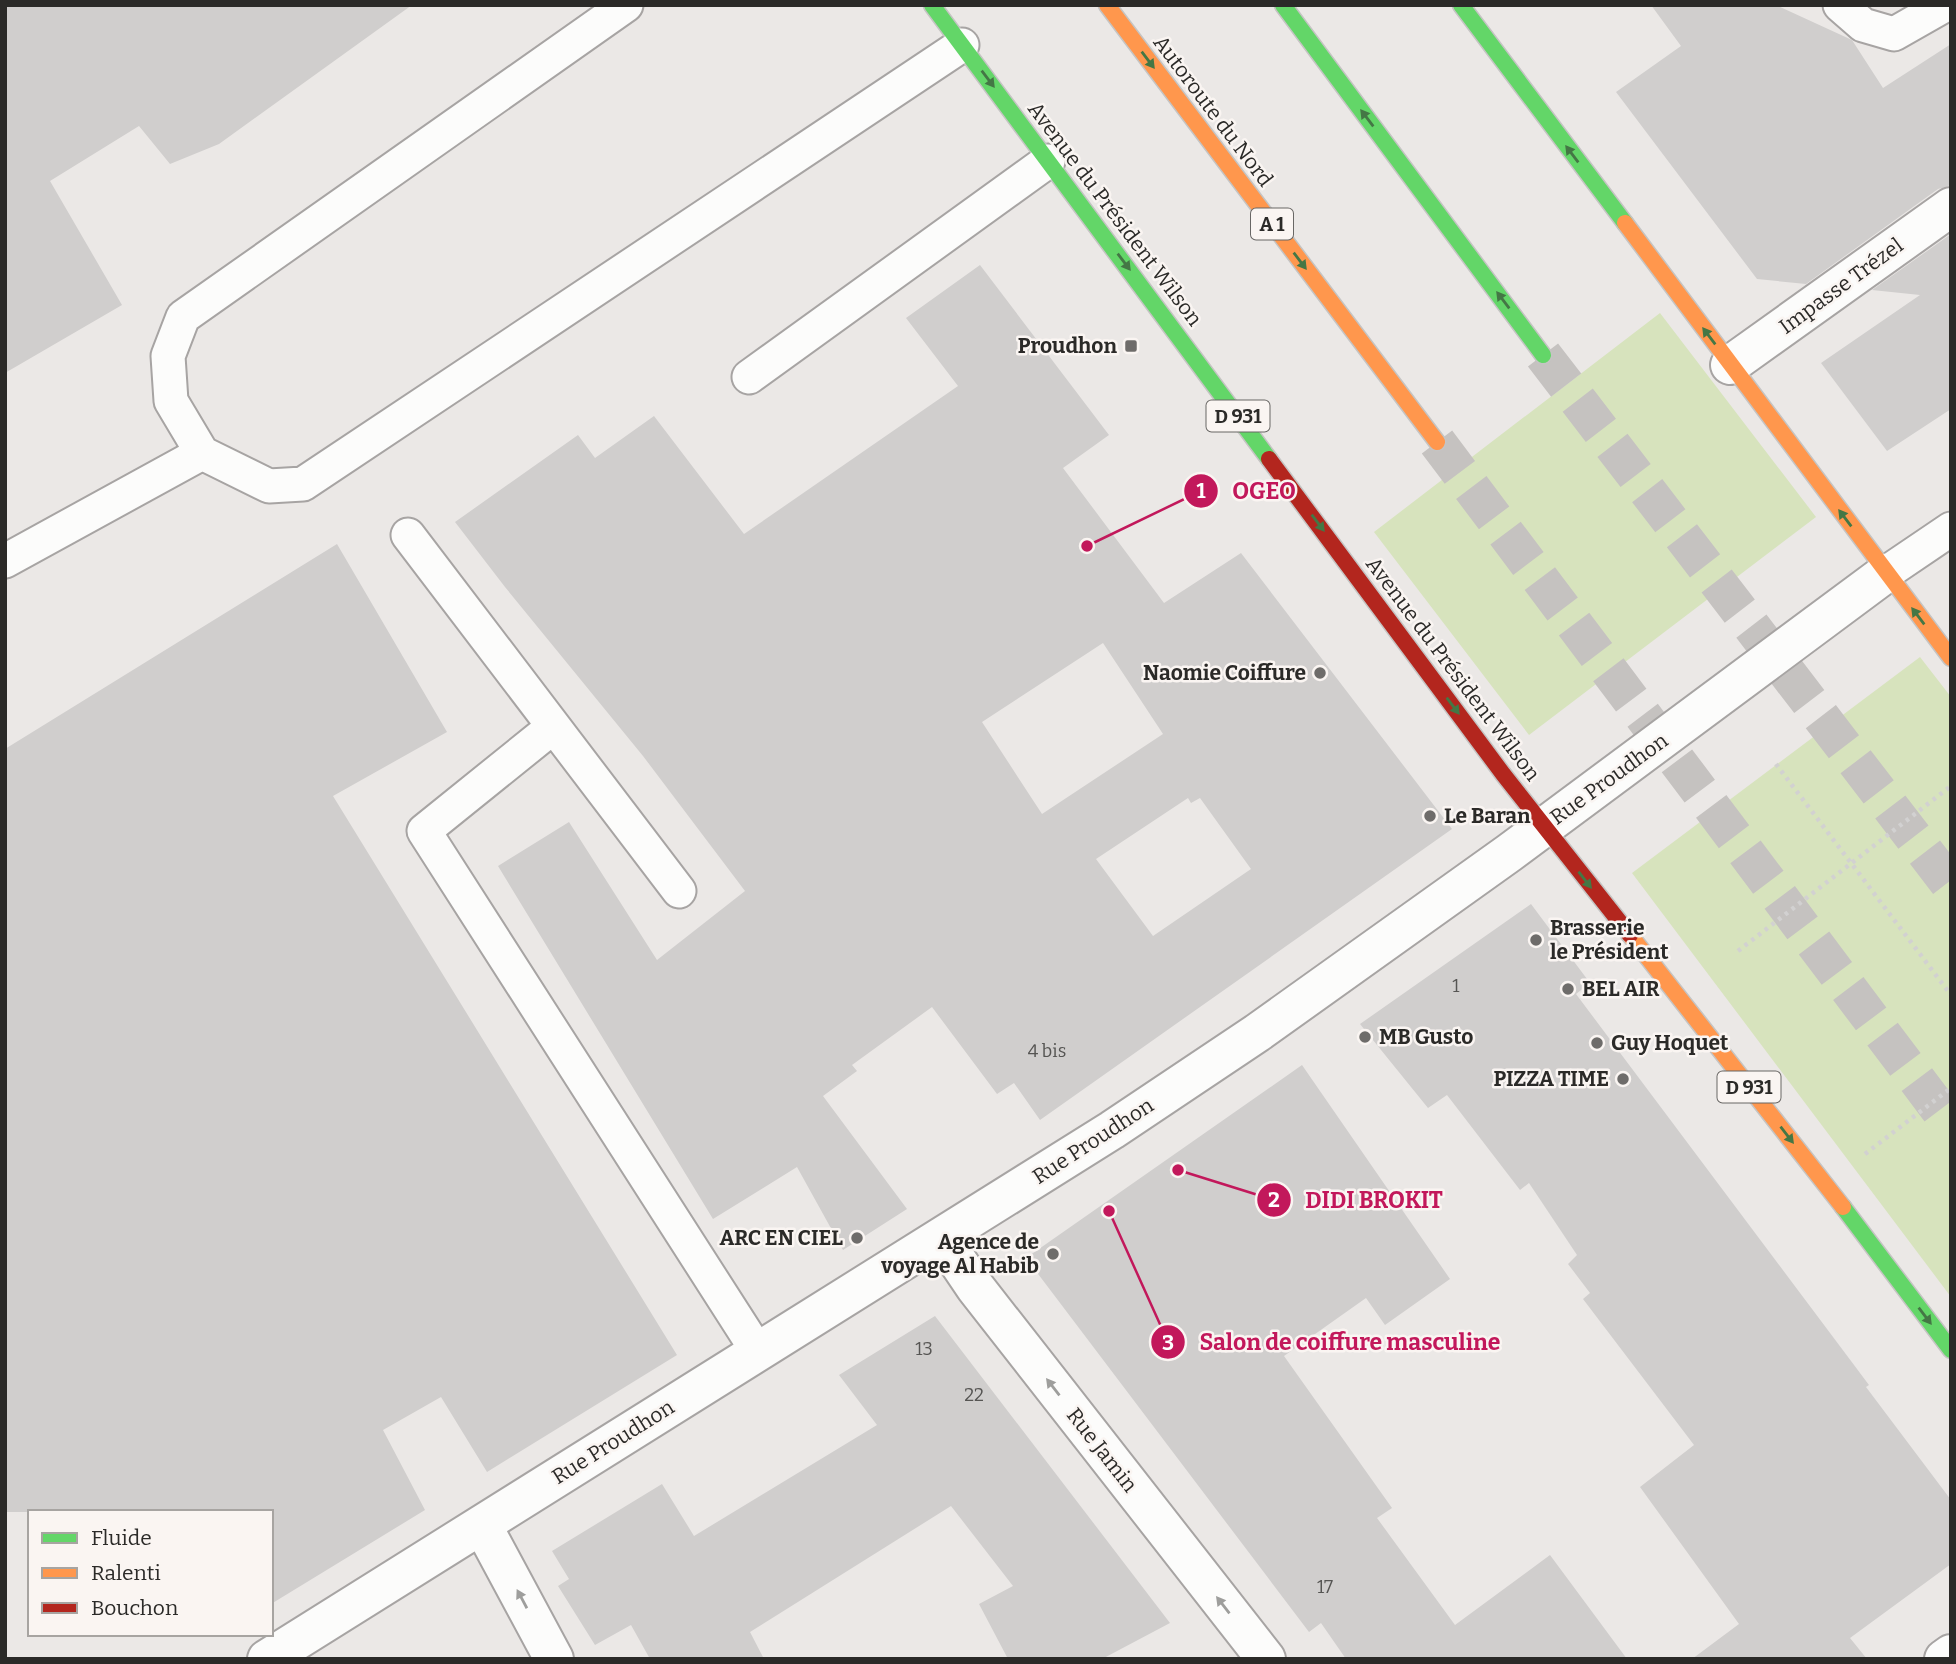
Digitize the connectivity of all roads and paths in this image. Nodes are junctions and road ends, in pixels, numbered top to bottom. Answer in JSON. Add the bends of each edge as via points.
{"nodes":[{"id":1,"x":626,"y":5,"type":"edge"},
{"id":2,"x":932,"y":5,"type":"edge"},
{"id":3,"x":1107,"y":5,"type":"edge"},
{"id":4,"x":1283,"y":5,"type":"edge"},
{"id":5,"x":1461,"y":5,"type":"edge"},
{"id":6,"x":1840,"y":5,"type":"edge"},
{"id":7,"x":1945,"y":5,"type":"edge"},
{"id":8,"x":962,"y":46,"type":"junction"},
{"id":9,"x":1048,"y":161,"type":"junction"},
{"id":10,"x":1951,"y":207,"type":"edge"},
{"id":11,"x":1543,"y":355,"type":"tunnel mouth"},
{"id":12,"x":1730,"y":365,"type":"junction"},
{"id":13,"x":749,"y":377,"type":"dead end"},
{"id":14,"x":1437,"y":442,"type":"tunnel mouth"},
{"id":15,"x":202,"y":453,"type":"junction"},
{"id":16,"x":1951,"y":529,"type":"edge"},
{"id":17,"x":408,"y":535,"type":"dead end"},
{"id":18,"x":5,"y":561,"type":"edge"},
{"id":19,"x":1886,"y":573,"type":"junction"},
{"id":20,"x":1951,"y":658,"type":"edge"},
{"id":21,"x":553,"y":727,"type":"junction"},
{"id":22,"x":1776,"y":764,"type":"dead end"},
{"id":23,"x":1951,"y":786,"type":"edge"},
{"id":24,"x":1544,"y":826,"type":"junction"},
{"id":25,"x":1851,"y":863,"type":"junction"},
{"id":26,"x":679,"y":891,"type":"dead end"},
{"id":27,"x":1738,"y":951,"type":"dead end"},
{"id":28,"x":1951,"y":995,"type":"edge"},
{"id":29,"x":1951,"y":1088,"type":"edge"},
{"id":30,"x":1826,"y":1185,"type":"junction"},
{"id":31,"x":942,"y":1238,"type":"junction"},
{"id":32,"x":1951,"y":1350,"type":"edge"},
{"id":33,"x":758,"y":1352,"type":"junction"},
{"id":34,"x":482,"y":1525,"type":"junction"},
{"id":35,"x":1951,"y":1654,"type":"edge"},
{"id":36,"x":267,"y":1659,"type":"edge"},
{"id":37,"x":554,"y":1659,"type":"edge"},
{"id":38,"x":1266,"y":1659,"type":"edge"},
{"id":39,"x":1944,"y":1659,"type":"edge"}],
"edges":[{"from":1,"to":15,"type":"lane","via":[[183,317],[168,356],[171,401]]},
{"from":2,"to":8,"type":"main road","name":"Avenue du Président Wilson","number":"D 931"},
{"from":3,"to":14,"type":"main road","name":"Autoroute du Nord","number":"A 1","one_way":true},
{"from":11,"to":4,"type":"main road","one_way":true},
{"from":12,"to":5,"type":"main road","one_way":true},
{"from":6,"to":7,"type":"lane","via":[[1863,25],[1894,34]]},
{"from":8,"to":9,"type":"main road","name":"Avenue du Président Wilson","number":"D 931","one_way":true},
{"from":8,"to":15,"type":"lane","via":[[303,484],[269,486]]},
{"from":9,"to":13,"type":"lane"},
{"from":9,"to":24,"type":"main road","name":"Avenue du Président Wilson","number":"D 931","one_way":true},
{"from":10,"to":12,"type":"street","name":"Impasse Trézel"},
{"from":19,"to":12,"type":"main road","one_way":true},
{"from":15,"to":18,"type":"lane"},
{"from":16,"to":19,"type":"lane"},
{"from":17,"to":21,"type":"lane"},
{"from":20,"to":19,"type":"main road","one_way":true},
{"from":19,"to":24,"type":"street","name":"Rue Proudhon"},
{"from":21,"to":26,"type":"lane"},
{"from":21,"to":33,"type":"lane","via":[[424,831]]},
{"from":22,"to":25,"type":"path"},
{"from":23,"to":25,"type":"path"},
{"from":24,"to":30,"type":"main road","name":"Avenue du Président Wilson","number":"D 931","one_way":true},
{"from":24,"to":31,"type":"street","name":"Rue Proudhon","via":[[1257,1032]]},
{"from":25,"to":27,"type":"path"},
{"from":25,"to":28,"type":"path"},
{"from":29,"to":30,"type":"path"},
{"from":30,"to":32,"type":"main road","name":"Avenue du Président Wilson","number":"D 931","one_way":true},
{"from":31,"to":33,"type":"street","name":"Rue Proudhon"},
{"from":38,"to":31,"type":"street","name":"Rue Jamin","one_way":true,"via":[[975,1287]]},
{"from":33,"to":34,"type":"street","name":"Rue Proudhon"},
{"from":34,"to":36,"type":"street","name":"Rue Proudhon"},
{"from":37,"to":34,"type":"street","one_way":true},
{"from":35,"to":39,"type":"street"}]}
